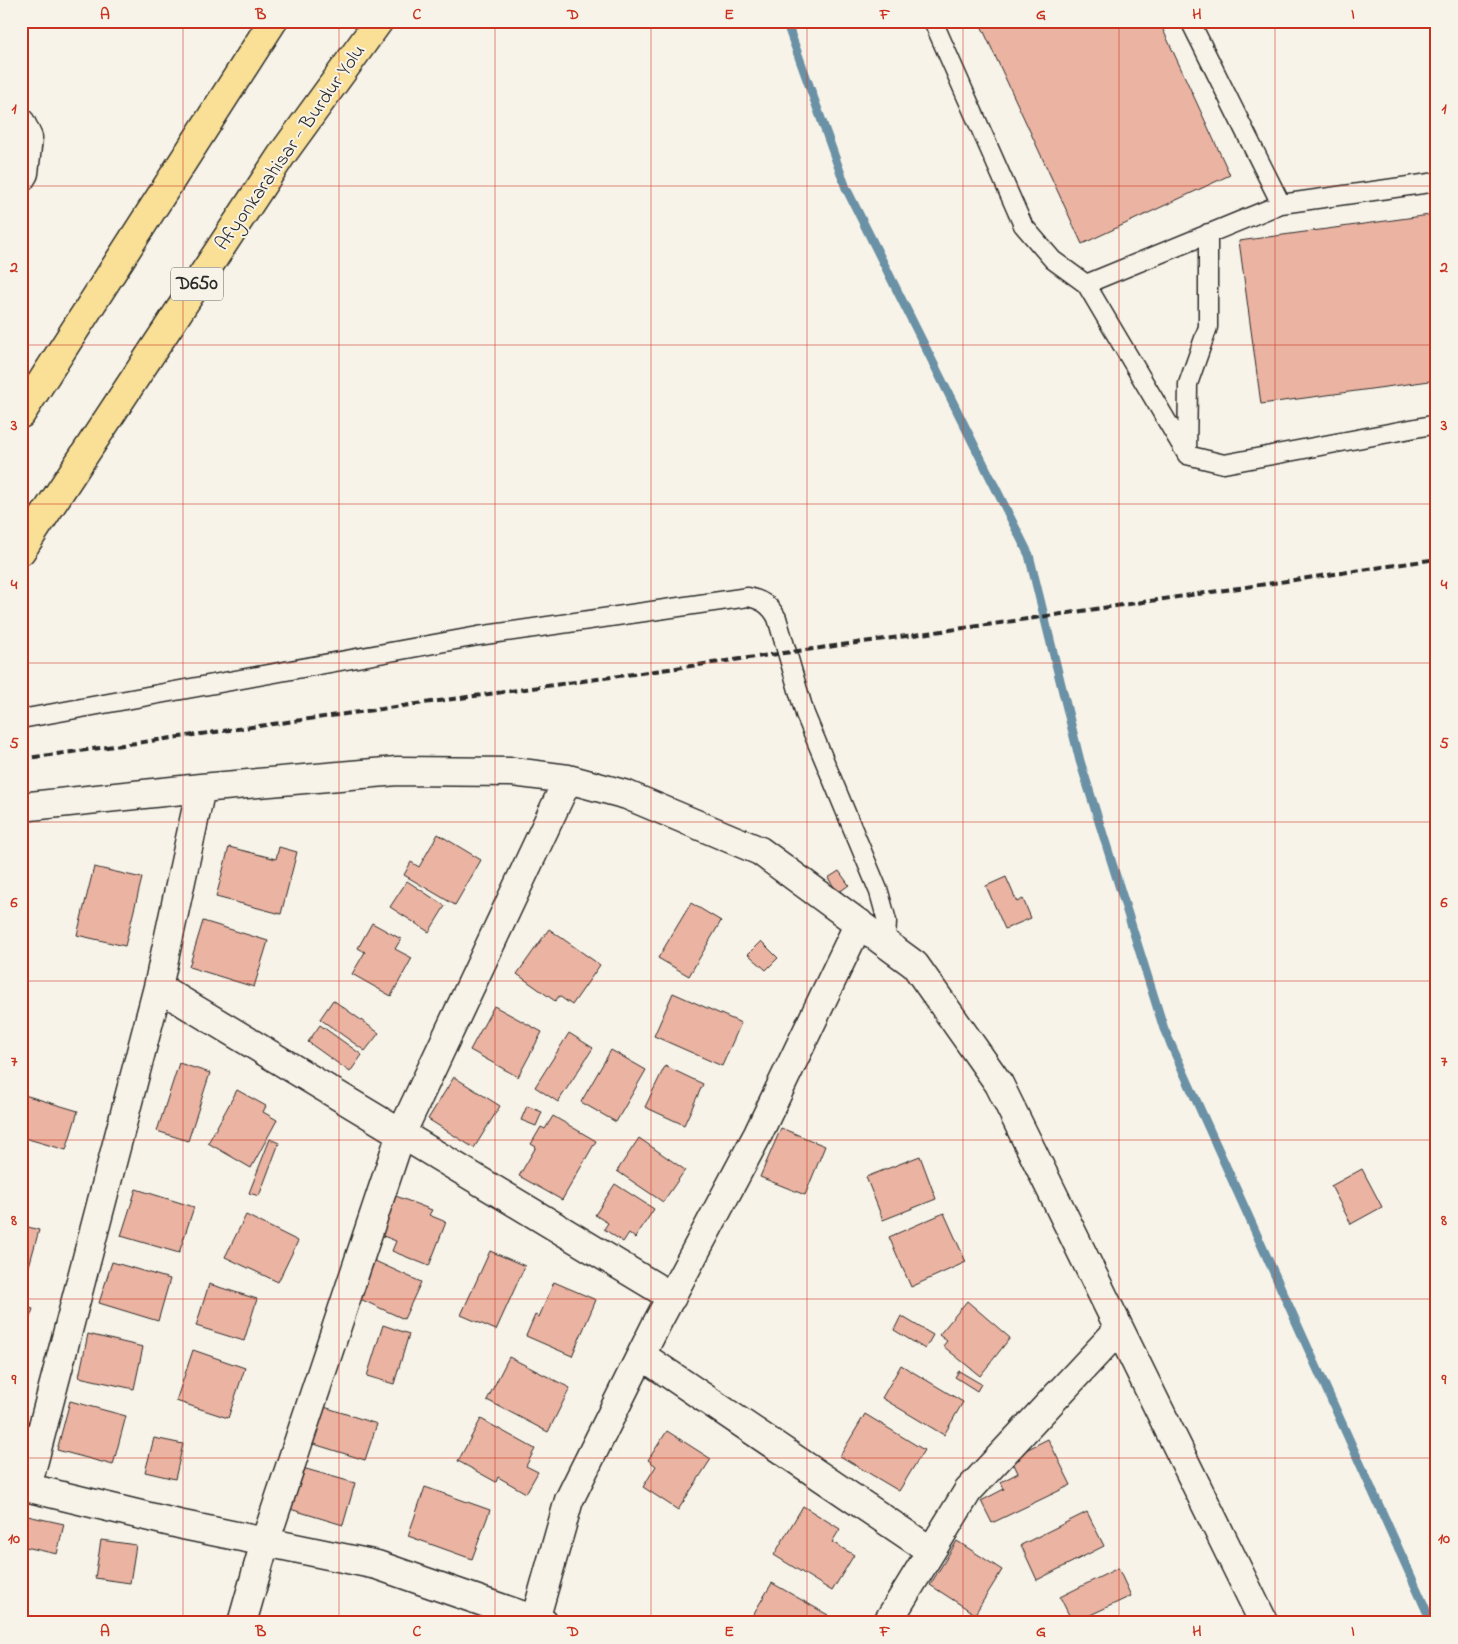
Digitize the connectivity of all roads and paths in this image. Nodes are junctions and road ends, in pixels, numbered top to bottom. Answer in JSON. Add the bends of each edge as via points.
{"nodes":[{"id":1,"x":273,"y":21,"type":"edge"},
{"id":2,"x":379,"y":21,"type":"edge"},
{"id":3,"x":933,"y":21,"type":"edge"},
{"id":4,"x":1190,"y":21,"type":"edge"},
{"id":5,"x":21,"y":123,"type":"edge"},
{"id":6,"x":21,"y":178,"type":"edge"},
{"id":7,"x":1437,"y":182,"type":"edge"},
{"id":8,"x":1280,"y":204,"type":"junction"},
{"id":9,"x":1208,"y":233,"type":"junction"},
{"id":10,"x":1086,"y":284,"type":"junction"},
{"id":11,"x":21,"y":414,"type":"edge"},
{"id":12,"x":1437,"y":424,"type":"edge"},
{"id":13,"x":1187,"y":455,"type":"junction"},
{"id":14,"x":21,"y":551,"type":"edge"},
{"id":15,"x":21,"y":719,"type":"edge"},
{"id":16,"x":568,"y":779,"type":"junction"},
{"id":17,"x":201,"y":788,"type":"junction"},
{"id":18,"x":21,"y":807,"type":"edge"},
{"id":19,"x":858,"y":923,"type":"junction"},
{"id":20,"x":886,"y":943,"type":"junction"},
{"id":21,"x":158,"y":987,"type":"junction"},
{"id":22,"x":401,"y":1134,"type":"junction"},
{"id":23,"x":672,"y":1297,"type":"junction"},
{"id":24,"x":1119,"y":1329,"type":"junction"},
{"id":25,"x":641,"y":1355,"type":"junction"},
{"id":26,"x":24,"y":1487,"type":"edge"},
{"id":27,"x":265,"y":1542,"type":"junction"},
{"id":28,"x":930,"y":1552,"type":"junction"},
{"id":29,"x":540,"y":1621,"type":"edge"},
{"id":30,"x":242,"y":1623,"type":"edge"},
{"id":31,"x":887,"y":1623,"type":"edge"},
{"id":32,"x":1264,"y":1623,"type":"edge"}],
"edges":[{"from":1,"to":11,"type":"highway"},
{"from":2,"to":14,"type":"highway","name":"Afyonkarahisar - Burdur Yolu","number":"D650","via":[[281,156]]},
{"from":3,"to":10,"type":"lane","via":[[1023,225],[1052,260]]},
{"from":4,"to":8,"type":"lane"},
{"from":5,"to":6,"type":"street","via":[[28,138]]},
{"from":7,"to":8,"type":"lane"},
{"from":8,"to":9,"type":"lane"},
{"from":9,"to":10,"type":"lane"},
{"from":9,"to":13,"type":"lane","via":[[1208,328],[1188,384]]},
{"from":10,"to":13,"type":"lane"},
{"from":12,"to":13,"type":"lane","via":[[1224,464]]},
{"from":15,"to":20,"type":"lane","via":[[478,636],[748,597],[768,605],[778,618],[805,714],[879,892],[887,920]]},
{"from":16,"to":17,"type":"street","via":[[513,772],[397,771]]},
{"from":16,"to":19,"type":"street","via":[[627,795],[760,850]]},
{"from":16,"to":22,"type":"street"},
{"from":17,"to":18,"type":"street"},
{"from":17,"to":21,"type":"street"},
{"from":19,"to":20,"type":"street"},
{"from":19,"to":23,"type":"street","via":[[758,1134]]},
{"from":20,"to":24,"type":"street","via":[[915,966],[999,1084]]},
{"from":21,"to":22,"type":"street"},
{"from":21,"to":26,"type":"street"},
{"from":22,"to":23,"type":"street"},
{"from":22,"to":27,"type":"street"},
{"from":23,"to":25,"type":"street"},
{"from":24,"to":28,"type":"street","via":[[968,1491]]},
{"from":24,"to":32,"type":"street"},
{"from":25,"to":28,"type":"street"},
{"from":25,"to":29,"type":"street","via":[[569,1500]]},
{"from":26,"to":27,"type":"street"},
{"from":27,"to":29,"type":"street","via":[[377,1565]]},
{"from":27,"to":30,"type":"street"},
{"from":28,"to":31,"type":"street"}]}
